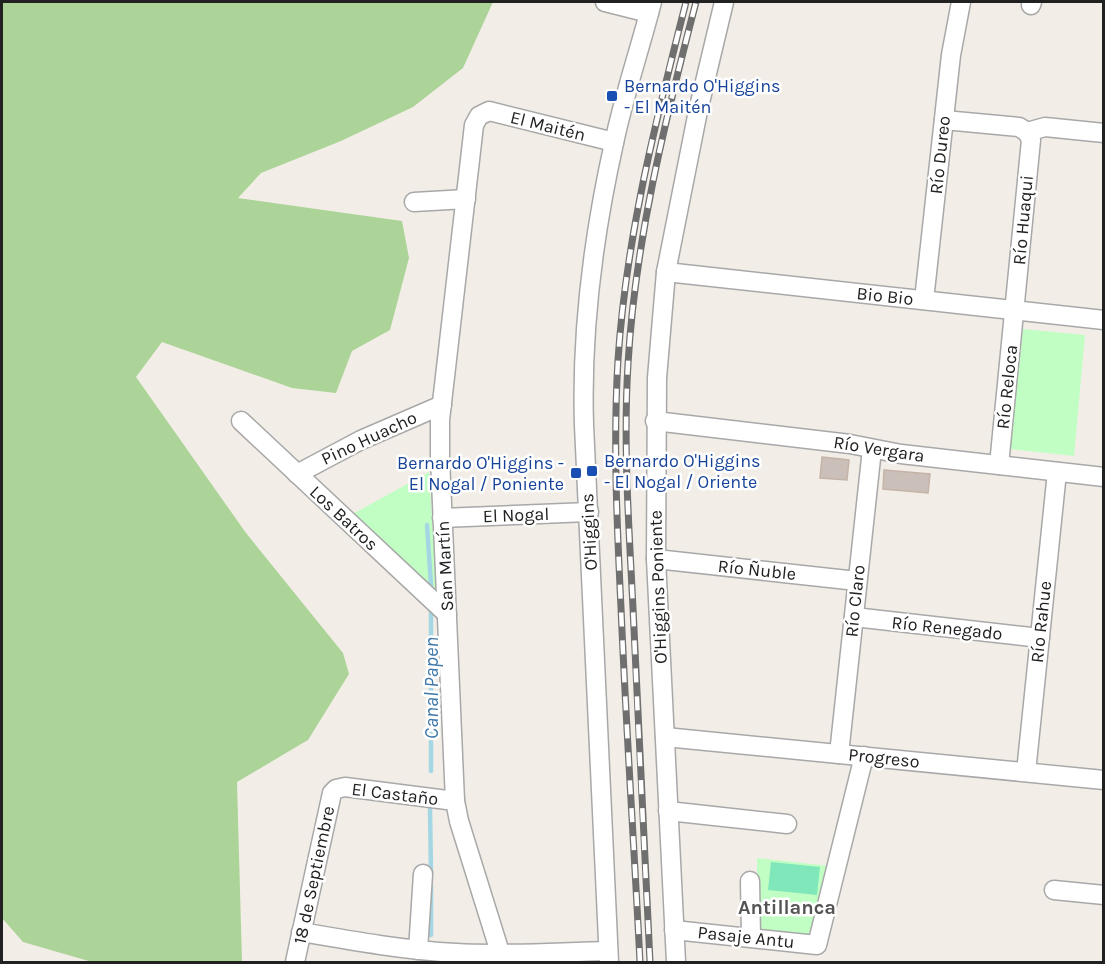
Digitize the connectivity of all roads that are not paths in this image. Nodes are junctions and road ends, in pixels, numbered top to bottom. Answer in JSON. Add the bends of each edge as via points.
{"nodes":[{"id":1,"x":605,"y":2,"type":"edge"},
{"id":2,"x":724,"y":2,"type":"edge"},
{"id":3,"x":960,"y":6,"type":"edge"},
{"id":4,"x":650,"y":7,"type":"edge"},
{"id":5,"x":482,"y":114,"type":"joint"},
{"id":6,"x":944,"y":120,"type":"junction"},
{"id":7,"x":1027,"y":132,"type":"junction"},
{"id":8,"x":1104,"y":133,"type":"edge"},
{"id":9,"x":614,"y":142,"type":"junction"},
{"id":10,"x":466,"y":199,"type":"junction"},
{"id":11,"x":414,"y":202,"type":"dead end"},
{"id":12,"x":666,"y":272,"type":"junction"},
{"id":13,"x":924,"y":300,"type":"junction"},
{"id":14,"x":1014,"y":310,"type":"junction"},
{"id":15,"x":1104,"y":320,"type":"edge"},
{"id":16,"x":442,"y":405,"type":"junction"},
{"id":17,"x":241,"y":421,"type":"dead end"},
{"id":18,"x":655,"y":421,"type":"junction"},
{"id":19,"x":872,"y":449,"type":"junction"},
{"id":20,"x":999,"y":465,"type":"junction"},
{"id":21,"x":1057,"y":472,"type":"junction"},
{"id":22,"x":297,"y":474,"type":"junction"},
{"id":23,"x":1104,"y":477,"type":"edge"},
{"id":24,"x":589,"y":512,"type":"junction"},
{"id":25,"x":442,"y":518,"type":"junction"},
{"id":26,"x":656,"y":559,"type":"junction"},
{"id":27,"x":857,"y":581,"type":"junction"},
{"id":28,"x":447,"y":615,"type":"junction"},
{"id":29,"x":854,"y":617,"type":"junction"},
{"id":30,"x":1040,"y":638,"type":"junction"},
{"id":31,"x":665,"y":737,"type":"junction"},
{"id":32,"x":839,"y":754,"type":"junction"},
{"id":33,"x":864,"y":756,"type":"junction"},
{"id":34,"x":1026,"y":772,"type":"junction"},
{"id":35,"x":1104,"y":780,"type":"edge"},
{"id":36,"x":336,"y":789,"type":"joint"},
{"id":37,"x":455,"y":801,"type":"junction"},
{"id":38,"x":669,"y":811,"type":"junction"},
{"id":39,"x":786,"y":824,"type":"dead end"},
{"id":40,"x":423,"y":874,"type":"dead end"},
{"id":41,"x":750,"y":880,"type":"dead end"},
{"id":42,"x":1054,"y":890,"type":"dead end"},
{"id":43,"x":1104,"y":895,"type":"edge"},
{"id":44,"x":674,"y":930,"type":"junction"},
{"id":45,"x":301,"y":932,"type":"junction"},
{"id":46,"x":751,"y":937,"type":"junction"},
{"id":47,"x":417,"y":950,"type":"junction"},
{"id":48,"x":608,"y":957,"type":"edge"},
{"id":49,"x":503,"y":958,"type":"edge"},
{"id":50,"x":295,"y":963,"type":"edge"},
{"id":51,"x":676,"y":963,"type":"edge"}],
"edges":[{"from":1,"to":4,"type":"street"},
{"from":2,"to":12,"type":"street","name":"O'Higgins Poniente"},
{"from":3,"to":6,"type":"street","name":"Río Dureo"},
{"from":4,"to":9,"type":"street","name":"O'Higgins"},
{"from":5,"to":9,"type":"street","name":"El Maitén","via":[[493,112]]},
{"from":5,"to":10,"type":"street","name":"San Martín","via":[[474,125]]},
{"from":6,"to":7,"type":"street","via":[[1019,127]]},
{"from":6,"to":13,"type":"street","name":"Río Dureo"},
{"from":7,"to":8,"type":"street","via":[[1045,127]]},
{"from":7,"to":14,"type":"street","name":"Río Huaqui","via":[[1030,140]]},
{"from":9,"to":24,"type":"street","name":"O'Higgins","via":[[598,220],[583,347]]},
{"from":10,"to":11,"type":"street"},
{"from":10,"to":16,"type":"street","name":"San Martín"},
{"from":12,"to":13,"type":"street","name":"Bio Bio"},
{"from":12,"to":18,"type":"street","name":"O'Higgins Poniente"},
{"from":13,"to":14,"type":"street","name":"Bio Bio"},
{"from":14,"to":15,"type":"street","name":"Bio Bio"},
{"from":14,"to":20,"type":"street","name":"Río Reloca"},
{"from":16,"to":22,"type":"street","name":"Pino Huacho","via":[[361,440]]},
{"from":16,"to":25,"type":"street","name":"San Martín"},
{"from":17,"to":22,"type":"street","name":"Los Batros"},
{"from":18,"to":19,"type":"street","name":"Río Vergara"},
{"from":18,"to":26,"type":"street","name":"O'Higgins Poniente"},
{"from":19,"to":20,"type":"street","name":"Río Vergara"},
{"from":19,"to":27,"type":"street","name":"Río Claro"},
{"from":20,"to":21,"type":"street","name":"Río Vergara"},
{"from":21,"to":23,"type":"street","name":"Río Vergara"},
{"from":21,"to":30,"type":"street","name":"Río Rahue"},
{"from":22,"to":28,"type":"street","name":"Los Batros"},
{"from":24,"to":25,"type":"street","name":"El Nogal"},
{"from":24,"to":48,"type":"street","name":"O'Higgins"},
{"from":25,"to":28,"type":"street","name":"San Martín"},
{"from":26,"to":27,"type":"street","name":"Río Ñuble"},
{"from":26,"to":31,"type":"street","name":"O'Higgins Poniente"},
{"from":27,"to":29,"type":"street","name":"Río Claro"},
{"from":28,"to":37,"type":"street","name":"San Martín"},
{"from":29,"to":30,"type":"street","name":"Río Renegado"},
{"from":29,"to":32,"type":"street","name":"Río Claro"},
{"from":30,"to":34,"type":"street","name":"Río Rahue"},
{"from":31,"to":32,"type":"street","name":"Progreso"},
{"from":31,"to":38,"type":"street","name":"O'Higgins Poniente"},
{"from":32,"to":33,"type":"street","name":"Progreso"},
{"from":33,"to":34,"type":"street","name":"Progreso"},
{"from":33,"to":46,"type":"street","name":"Pasaje Antu","via":[[817,945]]},
{"from":34,"to":35,"type":"street","name":"Progreso"},
{"from":36,"to":37,"type":"street","name":"El Castaño"},
{"from":36,"to":45,"type":"street","name":"18 de Septiembre","via":[[330,798]]},
{"from":37,"to":49,"type":"street","name":"San Martín"},
{"from":38,"to":39,"type":"street"},
{"from":38,"to":44,"type":"street","name":"O'Higgins Poniente"},
{"from":40,"to":47,"type":"street"},
{"from":41,"to":46,"type":"street"},
{"from":42,"to":43,"type":"street"},
{"from":44,"to":46,"type":"street","name":"Pasaje Antu"},
{"from":44,"to":51,"type":"street","name":"O'Higgins Poniente"},
{"from":45,"to":47,"type":"street"},
{"from":45,"to":50,"type":"street","name":"18 de Septiembre"},
{"from":47,"to":49,"type":"street"},
{"from":48,"to":49,"type":"street"}]}
